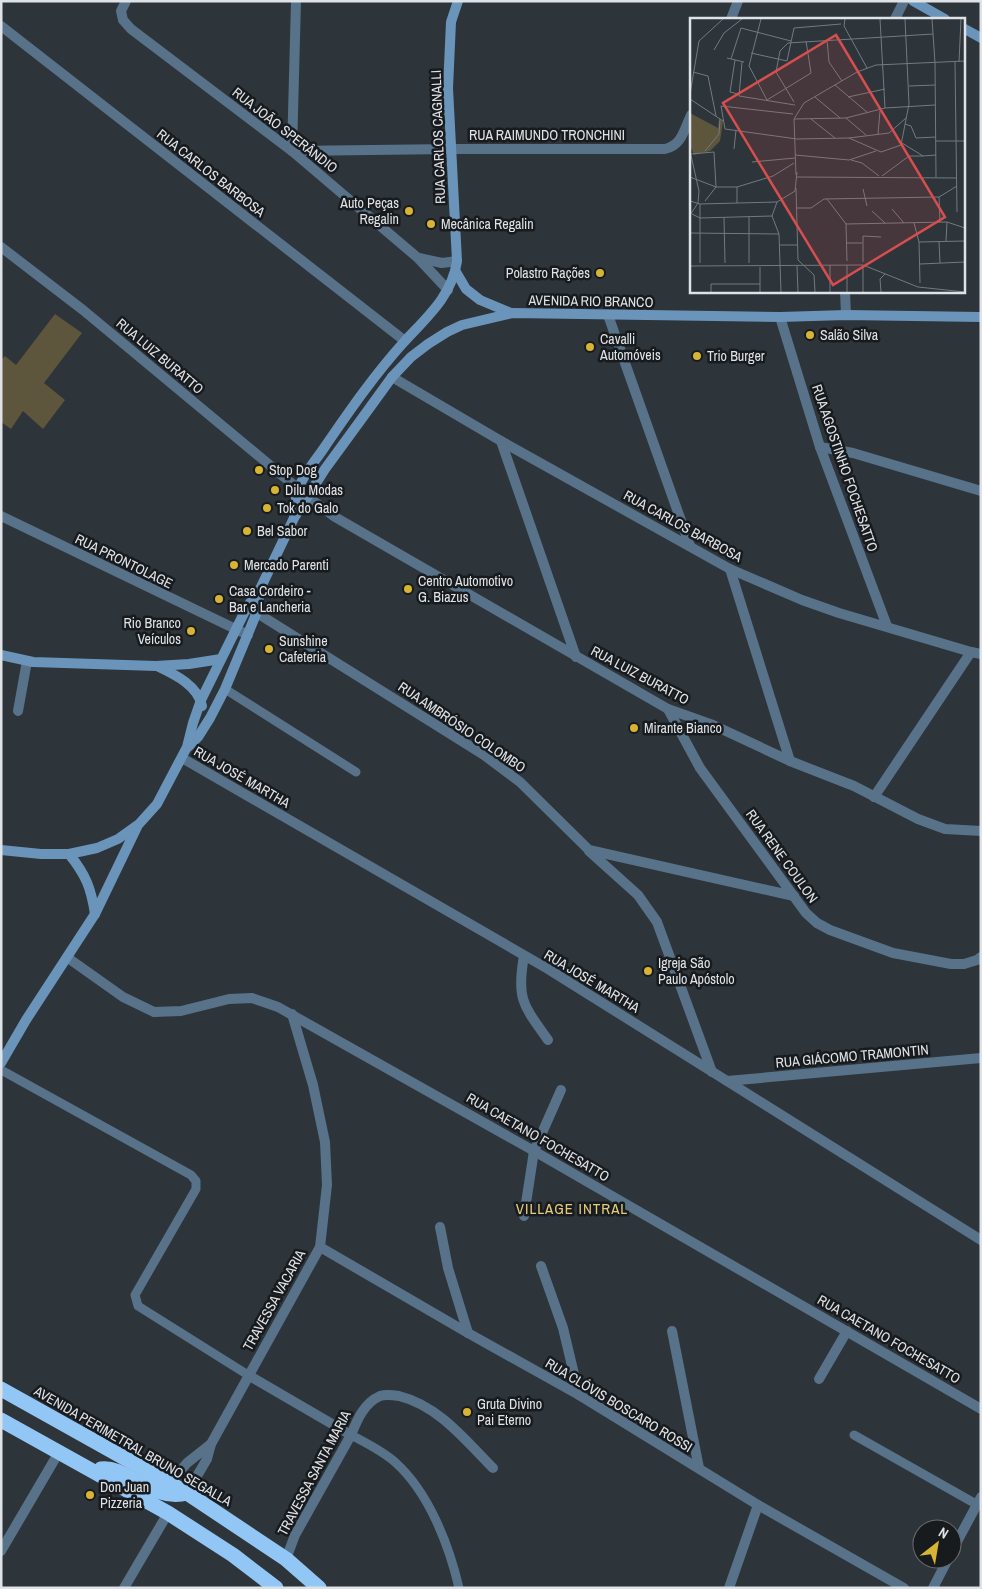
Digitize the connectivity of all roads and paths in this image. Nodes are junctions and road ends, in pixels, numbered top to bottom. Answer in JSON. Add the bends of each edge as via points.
{"nodes":[{"id":1,"x":296,"y":1,"type":"edge"},
{"id":2,"x":458,"y":1,"type":"edge"},
{"id":3,"x":738,"y":1,"type":"edge"},
{"id":4,"x":904,"y":1,"type":"edge"},
{"id":5,"x":913,"y":1,"type":"edge"},
{"id":6,"x":124,"y":2,"type":"edge"},
{"id":7,"x":731,"y":18,"type":"edge"},
{"id":8,"x":896,"y":18,"type":"edge"},
{"id":9,"x":943,"y":18,"type":"edge"},
{"id":10,"x":1,"y":26,"type":"edge"},
{"id":11,"x":964,"y":29,"type":"edge"},
{"id":12,"x":981,"y":38,"type":"edge"},
{"id":13,"x":690,"y":117,"type":"edge"},
{"id":14,"x":451,"y":149,"type":"junction"},
{"id":15,"x":292,"y":151,"type":"junction"},
{"id":16,"x":1,"y":247,"type":"edge"},
{"id":17,"x":418,"y":258,"type":"junction"},
{"id":18,"x":456,"y":267,"type":"junction"},
{"id":19,"x":448,"y":290,"type":"junction"},
{"id":20,"x":845,"y":292,"type":"edge"},
{"id":21,"x":513,"y":314,"type":"junction"},
{"id":22,"x":608,"y":315,"type":"junction"},
{"id":23,"x":846,"y":315,"type":"junction"},
{"id":24,"x":981,"y":317,"type":"edge"},
{"id":25,"x":780,"y":318,"type":"junction"},
{"id":26,"x":405,"y":341,"type":"junction"},
{"id":27,"x":392,"y":377,"type":"junction"},
{"id":28,"x":501,"y":441,"type":"junction"},
{"id":29,"x":820,"y":447,"type":"junction"},
{"id":30,"x":298,"y":489,"type":"junction"},
{"id":31,"x":981,"y":491,"type":"edge"},
{"id":32,"x":308,"y":497,"type":"junction"},
{"id":33,"x":1,"y":516,"type":"edge"},
{"id":34,"x":294,"y":518,"type":"junction"},
{"id":35,"x":690,"y":546,"type":"junction"},
{"id":36,"x":730,"y":569,"type":"junction"},
{"id":37,"x":261,"y":587,"type":"junction"},
{"id":38,"x":247,"y":607,"type":"junction"},
{"id":39,"x":257,"y":612,"type":"junction"},
{"id":40,"x":887,"y":626,"type":"junction"},
{"id":41,"x":235,"y":629,"type":"junction"},
{"id":42,"x":248,"y":635,"type":"junction"},
{"id":43,"x":976,"y":653,"type":"edge"},
{"id":44,"x":1,"y":655,"type":"edge"},
{"id":45,"x":576,"y":657,"type":"junction"},
{"id":46,"x":221,"y":659,"type":"junction"},
{"id":47,"x":27,"y":661,"type":"junction"},
{"id":48,"x":156,"y":666,"type":"junction"},
{"id":49,"x":225,"y":689,"type":"junction"},
{"id":50,"x":201,"y":700,"type":"junction"},
{"id":51,"x":668,"y":709,"type":"junction"},
{"id":52,"x":18,"y":711,"type":"dead end"},
{"id":53,"x":198,"y":737,"type":"junction"},
{"id":54,"x":187,"y":747,"type":"junction"},
{"id":55,"x":182,"y":758,"type":"junction"},
{"id":56,"x":790,"y":761,"type":"junction"},
{"id":57,"x":356,"y":772,"type":"dead end"},
{"id":58,"x":874,"y":797,"type":"junction"},
{"id":59,"x":139,"y":824,"type":"junction"},
{"id":60,"x":981,"y":830,"type":"edge"},
{"id":61,"x":1,"y":850,"type":"edge"},
{"id":62,"x":588,"y":850,"type":"junction"},
{"id":63,"x":69,"y":854,"type":"junction"},
{"id":64,"x":794,"y":896,"type":"junction"},
{"id":65,"x":96,"y":914,"type":"junction"},
{"id":66,"x":524,"y":956,"type":"junction"},
{"id":67,"x":981,"y":957,"type":"edge"},
{"id":68,"x":68,"y":958,"type":"junction"},
{"id":69,"x":292,"y":1014,"type":"junction"},
{"id":70,"x":548,"y":1040,"type":"dead end"},
{"id":71,"x":981,"y":1058,"type":"edge"},
{"id":72,"x":1,"y":1063,"type":"edge"},
{"id":73,"x":1,"y":1070,"type":"edge"},
{"id":74,"x":712,"y":1072,"type":"junction"},
{"id":75,"x":727,"y":1081,"type":"junction"},
{"id":76,"x":560,"y":1090,"type":"dead end"},
{"id":77,"x":534,"y":1151,"type":"junction"},
{"id":78,"x":524,"y":1216,"type":"dead end"},
{"id":79,"x":440,"y":1227,"type":"dead end"},
{"id":80,"x":981,"y":1240,"type":"edge"},
{"id":81,"x":320,"y":1247,"type":"junction"},
{"id":82,"x":541,"y":1266,"type":"dead end"},
{"id":83,"x":672,"y":1331,"type":"dead end"},
{"id":84,"x":847,"y":1331,"type":"junction"},
{"id":85,"x":468,"y":1334,"type":"junction"},
{"id":86,"x":248,"y":1375,"type":"junction"},
{"id":87,"x":819,"y":1379,"type":"dead end"},
{"id":88,"x":1,"y":1389,"type":"edge"},
{"id":89,"x":579,"y":1396,"type":"junction"},
{"id":90,"x":981,"y":1409,"type":"edge"},
{"id":91,"x":1,"y":1420,"type":"edge"},
{"id":92,"x":854,"y":1434,"type":"dead end"},
{"id":93,"x":351,"y":1435,"type":"junction"},
{"id":94,"x":211,"y":1444,"type":"junction"},
{"id":95,"x":59,"y":1452,"type":"junction"},
{"id":96,"x":493,"y":1468,"type":"dead end"},
{"id":97,"x":699,"y":1468,"type":"junction"},
{"id":98,"x":95,"y":1472,"type":"junction"},
{"id":99,"x":170,"y":1483,"type":"junction"},
{"id":100,"x":186,"y":1493,"type":"junction"},
{"id":101,"x":979,"y":1501,"type":"edge"},
{"id":102,"x":758,"y":1505,"type":"junction"},
{"id":103,"x":168,"y":1513,"type":"junction"},
{"id":104,"x":962,"y":1532,"type":"edge"},
{"id":105,"x":1,"y":1551,"type":"edge"},
{"id":106,"x":286,"y":1559,"type":"junction"},
{"id":107,"x":943,"y":1569,"type":"edge"},
{"id":108,"x":270,"y":1586,"type":"edge"},
{"id":109,"x":124,"y":1588,"type":"edge"},
{"id":110,"x":319,"y":1588,"type":"edge"},
{"id":111,"x":459,"y":1588,"type":"edge"},
{"id":112,"x":729,"y":1588,"type":"edge"},
{"id":113,"x":904,"y":1588,"type":"edge"},
{"id":114,"x":933,"y":1588,"type":"edge"}],
"edges":[{"from":1,"to":15,"type":"street"},
{"from":2,"to":14,"type":"main road","name":"RUA CARLOS CAGNALLI","via":[[451,22],[448,88]]},
{"from":3,"to":7,"type":"street"},
{"from":4,"to":8,"type":"street"},
{"from":5,"to":9,"type":"main road"},
{"from":6,"to":15,"type":"street","name":"RUA JOÃO SPERÂNDIO","via":[[123,20],[131,29]]},
{"from":10,"to":26,"type":"street","name":"RUA CARLOS BARBOSA"},
{"from":11,"to":12,"type":"main road"},
{"from":13,"to":14,"type":"street","name":"RUA RAIMUNDO TRONCHINI","via":[[680,140],[674,147],[665,149]]},
{"from":14,"to":15,"type":"street","name":"RUA RAIMUNDO TRONCHINI"},
{"from":14,"to":18,"type":"main road","name":"RUA CARLOS CAGNALLI"},
{"from":15,"to":17,"type":"street","name":"RUA JOÃO SPERÂNDIO"},
{"from":16,"to":30,"type":"street","name":"RUA LUIZ BURATTO","via":[[83,310]]},
{"from":17,"to":18,"type":"street","name":"RUA JOÃO SPERÂNDIO"},
{"from":17,"to":19,"type":"street","name":"RUA JOÃO SPERÂNDIO"},
{"from":18,"to":19,"type":"main road","name":"AVENIDA RIO BRANCO"},
{"from":18,"to":21,"type":"main road","via":[[466,290],[480,300]]},
{"from":19,"to":26,"type":"main road","name":"AVENIDA RIO BRANCO","via":[[425,322]]},
{"from":20,"to":23,"type":"street"},
{"from":21,"to":22,"type":"main road","name":"AVENIDA RIO BRANCO"},
{"from":21,"to":27,"type":"main road","name":"AVENIDA RIO BRANCO","via":[[477,320],[447,332],[411,357]]},
{"from":22,"to":25,"type":"main road","name":"AVENIDA RIO BRANCO"},
{"from":22,"to":35,"type":"street"},
{"from":23,"to":24,"type":"main road","name":"AVENIDA RIO BRANCO"},
{"from":23,"to":25,"type":"main road","name":"AVENIDA RIO BRANCO"},
{"from":25,"to":29,"type":"street","name":"RUA AGOSTINHO FOCHESATTO"},
{"from":26,"to":30,"type":"main road","name":"AVENIDA RIO BRANCO","via":[[350,410]]},
{"from":27,"to":28,"type":"street","name":"RUA CARLOS BARBOSA"},
{"from":27,"to":32,"type":"main road","name":"AVENIDA RIO BRANCO"},
{"from":28,"to":35,"type":"street","name":"RUA CARLOS BARBOSA"},
{"from":28,"to":45,"type":"street"},
{"from":29,"to":31,"type":"street","via":[[853,453]]},
{"from":29,"to":40,"type":"street","name":"RUA AGOSTINHO FOCHESATTO"},
{"from":30,"to":32,"type":"street","name":"RUA LUIZ BURATTO"},
{"from":30,"to":34,"type":"main road","name":"AVENIDA RIO BRANCO"},
{"from":32,"to":34,"type":"main road","name":"AVENIDA RIO BRANCO"},
{"from":32,"to":45,"type":"street","name":"RUA LUIZ BURATTO","via":[[335,517]]},
{"from":33,"to":41,"type":"street","name":"RUA PRONTOLAGE"},
{"from":34,"to":37,"type":"main road","name":"AVENIDA RIO BRANCO"},
{"from":35,"to":36,"type":"street","name":"RUA CARLOS BARBOSA"},
{"from":36,"to":40,"type":"street","name":"RUA CARLOS BARBOSA","via":[[802,600]]},
{"from":36,"to":56,"type":"street"},
{"from":37,"to":38,"type":"main road","name":"AVENIDA RIO BRANCO"},
{"from":37,"to":39,"type":"main road","name":"AVENIDA RIO BRANCO"},
{"from":38,"to":39,"type":"street","name":"RUA AMBRÓSIO COLOMBO"},
{"from":38,"to":41,"type":"main road","name":"AVENIDA RIO BRANCO"},
{"from":39,"to":42,"type":"main road","name":"AVENIDA RIO BRANCO"},
{"from":39,"to":62,"type":"street","name":"RUA AMBRÓSIO COLOMBO","via":[[484,755],[520,782]]},
{"from":40,"to":43,"type":"street","name":"RUA CARLOS BARBOSA"},
{"from":41,"to":42,"type":"street","name":"RUA PRONTOLAGE"},
{"from":41,"to":46,"type":"main road","name":"AVENIDA RIO BRANCO"},
{"from":42,"to":49,"type":"main road","name":"AVENIDA RIO BRANCO"},
{"from":43,"to":58,"type":"street"},
{"from":44,"to":47,"type":"main road"},
{"from":45,"to":51,"type":"street","name":"RUA LUIZ BURATTO"},
{"from":46,"to":48,"type":"main road"},
{"from":46,"to":50,"type":"main road","name":"AVENIDA RIO BRANCO"},
{"from":47,"to":48,"type":"main road"},
{"from":47,"to":52,"type":"street"},
{"from":48,"to":50,"type":"main road","via":[[182,679]]},
{"from":49,"to":53,"type":"main road","name":"AVENIDA RIO BRANCO"},
{"from":49,"to":57,"type":"lane"},
{"from":50,"to":53,"type":"main road","via":[[203,710]]},
{"from":50,"to":54,"type":"main road","name":"AVENIDA RIO BRANCO"},
{"from":51,"to":56,"type":"street","name":"RUA LUIZ BURATTO","via":[[712,725]]},
{"from":51,"to":64,"type":"street","name":"RUA RENE COULON","via":[[700,768]]},
{"from":53,"to":54,"type":"main road","name":"AVENIDA RIO BRANCO"},
{"from":54,"to":55,"type":"main road","name":"AVENIDA RIO BRANCO"},
{"from":55,"to":59,"type":"main road","name":"AVENIDA RIO BRANCO","via":[[157,804]]},
{"from":55,"to":66,"type":"street","name":"RUA JOSÉ MARTHA"},
{"from":56,"to":58,"type":"street","name":"RUA LUIZ BURATTO"},
{"from":58,"to":60,"type":"street","name":"RUA LUIZ BURATTO","via":[[945,829]]},
{"from":59,"to":63,"type":"main road","name":"AVENIDA RIO BRANCO","via":[[118,839],[97,848]]},
{"from":59,"to":65,"type":"main road"},
{"from":61,"to":63,"type":"main road","name":"AVENIDA RIO BRANCO"},
{"from":62,"to":64,"type":"street"},
{"from":62,"to":74,"type":"street","name":"RUA AMBRÓSIO COLOMBO","via":[[638,896],[657,922]]},
{"from":63,"to":65,"type":"main road","via":[[88,881]]},
{"from":64,"to":67,"type":"street","name":"RUA RENE COULON","via":[[817,923],[893,952],[951,964],[964,964]]},
{"from":65,"to":68,"type":"main road"},
{"from":66,"to":70,"type":"street","via":[[520,981],[524,1006]]},
{"from":66,"to":74,"type":"street","name":"RUA JOSÉ MARTHA"},
{"from":68,"to":69,"type":"street","name":"RUA CAETANO FOCHESATTO","via":[[123,997],[154,1012],[181,1011],[228,999],[252,998]]},
{"from":68,"to":72,"type":"main road"},
{"from":69,"to":77,"type":"street","name":"RUA CAETANO FOCHESATTO"},
{"from":69,"to":81,"type":"street","name":"TRAVESSA VACARIA","via":[[313,1085],[325,1142],[327,1185]]},
{"from":71,"to":75,"type":"street","name":"RUA GIÁCOMO TRAMONTIN"},
{"from":73,"to":86,"type":"lane","via":[[191,1175],[196,1181],[196,1189],[135,1295],[138,1306]]},
{"from":74,"to":75,"type":"street","name":"RUA JOSÉ MARTHA"},
{"from":75,"to":80,"type":"street","name":"RUA JOSÉ MARTHA"},
{"from":76,"to":77,"type":"street"},
{"from":77,"to":78,"type":"street"},
{"from":77,"to":84,"type":"street","name":"RUA CAETANO FOCHESATTO"},
{"from":79,"to":85,"type":"street","via":[[448,1268]]},
{"from":81,"to":85,"type":"street","name":"RUA CLÓVIS BOSCARO ROSSI"},
{"from":81,"to":86,"type":"street","name":"TRAVESSA VACARIA"},
{"from":82,"to":89,"type":"street","via":[[563,1328]]},
{"from":83,"to":97,"type":"street"},
{"from":84,"to":87,"type":"street"},
{"from":84,"to":90,"type":"street","name":"RUA CAETANO FOCHESATTO"},
{"from":85,"to":89,"type":"street","name":"RUA CLÓVIS BOSCARO ROSSI"},
{"from":86,"to":93,"type":"street"},
{"from":86,"to":94,"type":"street","name":"TRAVESSA VACARIA"},
{"from":88,"to":99,"type":"highway","name":"AVENIDA PERIMETRAL BRUNO SEGALLA"},
{"from":89,"to":97,"type":"street","name":"RUA CLÓVIS BOSCARO ROSSI"},
{"from":91,"to":95,"type":"highway"},
{"from":92,"to":101,"type":"lane"},
{"from":93,"to":96,"type":"street","name":"TRAVESSA SANTA MARIA","via":[[369,1404],[382,1395],[394,1395],[411,1399],[432,1411],[453,1427]]},
{"from":93,"to":106,"type":"street","name":"TRAVESSA SANTA MARIA","via":[[295,1535]]},
{"from":93,"to":111,"type":"lane","via":[[381,1451],[413,1481],[437,1523]]},
{"from":94,"to":99,"type":"street","name":"TRAVESSA VACARIA","via":[[187,1463]]},
{"from":94,"to":100,"type":"street","name":"TRAVESSA VACARIA","via":[[207,1459]]},
{"from":95,"to":98,"type":"highway"},
{"from":95,"to":105,"type":"street"},
{"from":97,"to":102,"type":"street","name":"RUA CLÓVIS BOSCARO ROSSI"},
{"from":98,"to":100,"type":"highway","via":[[112,1470],[151,1489],[177,1495]]},
{"from":98,"to":103,"type":"highway"},
{"from":99,"to":100,"type":"highway","name":"AVENIDA PERIMETRAL BRUNO SEGALLA"},
{"from":100,"to":106,"type":"highway","name":"AVENIDA PERIMETRAL BRUNO SEGALLA"},
{"from":101,"to":104,"type":"street"},
{"from":102,"to":112,"type":"street"},
{"from":102,"to":113,"type":"street","name":"RUA CLÓVIS BOSCARO ROSSI"},
{"from":103,"to":108,"type":"highway","via":[[233,1556]]},
{"from":103,"to":109,"type":"street"},
{"from":106,"to":110,"type":"highway","name":"AVENIDA PERIMETRAL BRUNO SEGALLA"},
{"from":107,"to":114,"type":"street"}]}
